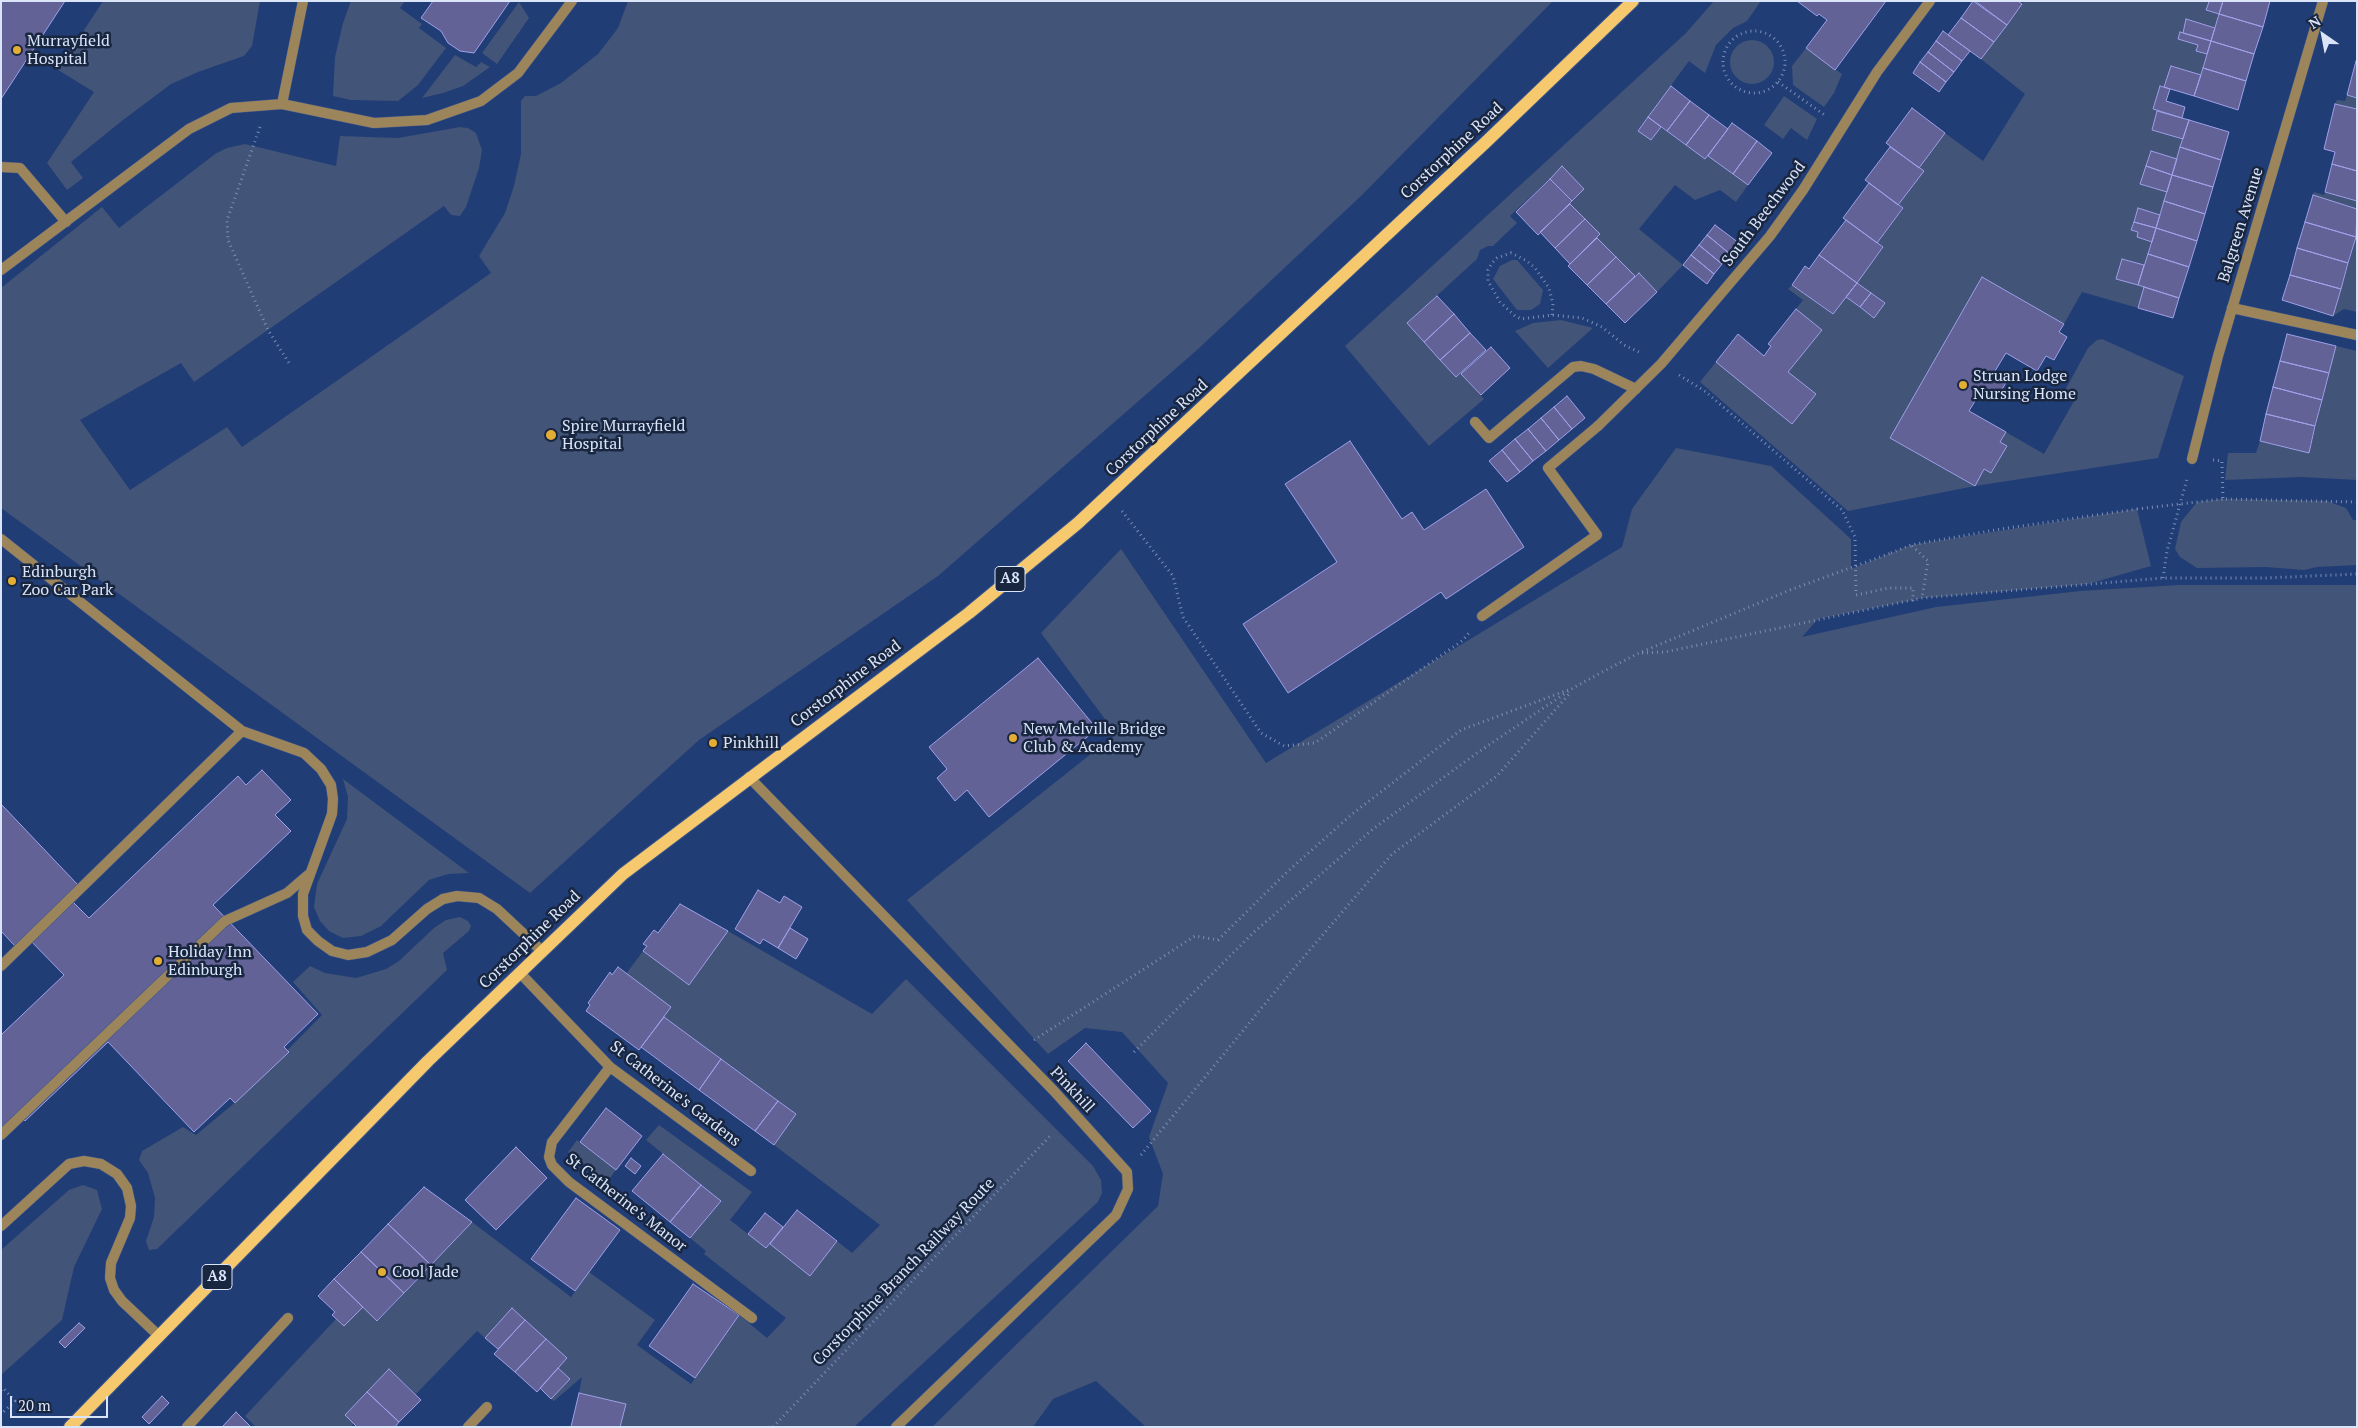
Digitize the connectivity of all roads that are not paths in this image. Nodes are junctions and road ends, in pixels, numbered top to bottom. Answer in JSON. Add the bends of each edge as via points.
{"nodes":[{"id":1,"x":303,"y":1,"type":"edge"},
{"id":2,"x":572,"y":1,"type":"edge"},
{"id":3,"x":1633,"y":1,"type":"edge"},
{"id":4,"x":1930,"y":1,"type":"edge"},
{"id":5,"x":2323,"y":1,"type":"edge"},
{"id":6,"x":282,"y":104,"type":"junction"},
{"id":7,"x":1,"y":167,"type":"edge"},
{"id":8,"x":66,"y":222,"type":"junction"},
{"id":9,"x":1,"y":270,"type":"edge"},
{"id":10,"x":2232,"y":308,"type":"junction"},
{"id":11,"x":2357,"y":335,"type":"edge"},
{"id":12,"x":1636,"y":390,"type":"junction"},
{"id":13,"x":1475,"y":422,"type":"dead end"},
{"id":14,"x":2192,"y":459,"type":"road end"},
{"id":15,"x":1,"y":539,"type":"edge"},
{"id":16,"x":1482,"y":616,"type":"road end"},
{"id":17,"x":242,"y":731,"type":"junction"},
{"id":18,"x":749,"y":777,"type":"junction"},
{"id":19,"x":308,"y":874,"type":"junction"},
{"id":20,"x":542,"y":951,"type":"junction"},
{"id":21,"x":1,"y":966,"type":"edge"},
{"id":22,"x":520,"y":973,"type":"junction"},
{"id":23,"x":610,"y":1067,"type":"junction"},
{"id":24,"x":1,"y":1135,"type":"edge"},
{"id":25,"x":751,"y":1171,"type":"dead end"},
{"id":26,"x":2,"y":1222,"type":"edge"},
{"id":27,"x":288,"y":1318,"type":"dead end"},
{"id":28,"x":752,"y":1318,"type":"dead end"},
{"id":29,"x":159,"y":1336,"type":"junction"},
{"id":30,"x":487,"y":1407,"type":"dead end"},
{"id":31,"x":72,"y":1426,"type":"edge"},
{"id":32,"x":186,"y":1427,"type":"edge"},
{"id":33,"x":468,"y":1427,"type":"edge"},
{"id":34,"x":896,"y":1427,"type":"edge"}],
"edges":[{"from":1,"to":6,"type":"street"},
{"from":2,"to":6,"type":"street","via":[[518,73],[481,101],[427,120],[374,123]]},
{"from":3,"to":18,"type":"main road","name":"Corstorphine Road","number":"A8","via":[[1109,495],[969,612]]},
{"from":4,"to":12,"type":"street","name":"South Beechwood","via":[[1877,72],[1803,190],[1770,236],[1698,324]]},
{"from":5,"to":10,"type":"street","name":"Balgreen Avenue"},
{"from":6,"to":8,"type":"street","via":[[230,108],[189,129]]},
{"from":7,"to":8,"type":"street","via":[[20,168]]},
{"from":8,"to":9,"type":"street"},
{"from":10,"to":11,"type":"street"},
{"from":10,"to":14,"type":"street","name":"Balgreen Avenue"},
{"from":12,"to":13,"type":"street","via":[[1586,366],[1573,367],[1489,438]]},
{"from":12,"to":16,"type":"street","name":"South Beechwood","via":[[1548,468],[1597,535]]},
{"from":15,"to":17,"type":"street"},
{"from":17,"to":19,"type":"street","via":[[304,753],[321,769],[331,785],[332,814]]},
{"from":17,"to":21,"type":"street"},
{"from":18,"to":20,"type":"main road","name":"Corstorphine Road","number":"A8","via":[[623,874]]},
{"from":18,"to":34,"type":"street","name":"Pinkhill","via":[[1127,1172],[1128,1190],[1116,1215]]},
{"from":19,"to":20,"type":"street","via":[[303,894],[307,930],[332,952],[348,955],[381,946],[427,909],[443,899],[457,896],[479,898],[497,909]]},
{"from":19,"to":24,"type":"street","via":[[287,894],[224,921]]},
{"from":20,"to":22,"type":"main road","name":"Corstorphine Road","number":"A8"},
{"from":22,"to":23,"type":"street","name":"St Catherine's Gardens"},
{"from":22,"to":29,"type":"main road","name":"Corstorphine Road","number":"A8","via":[[362,1127]]},
{"from":23,"to":25,"type":"street","name":"St Catherine's Gardens"},
{"from":23,"to":28,"type":"street","name":"St Catherine's Manor","via":[[552,1142],[549,1158],[552,1165],[569,1182]]},
{"from":26,"to":29,"type":"street","via":[[69,1164],[84,1161],[101,1164],[117,1174],[127,1188],[131,1206],[130,1218],[111,1264],[110,1278],[122,1301]]},
{"from":27,"to":32,"type":"street"},
{"from":29,"to":31,"type":"main road","name":"Corstorphine Road","number":"A8"},
{"from":30,"to":33,"type":"street"}]}
